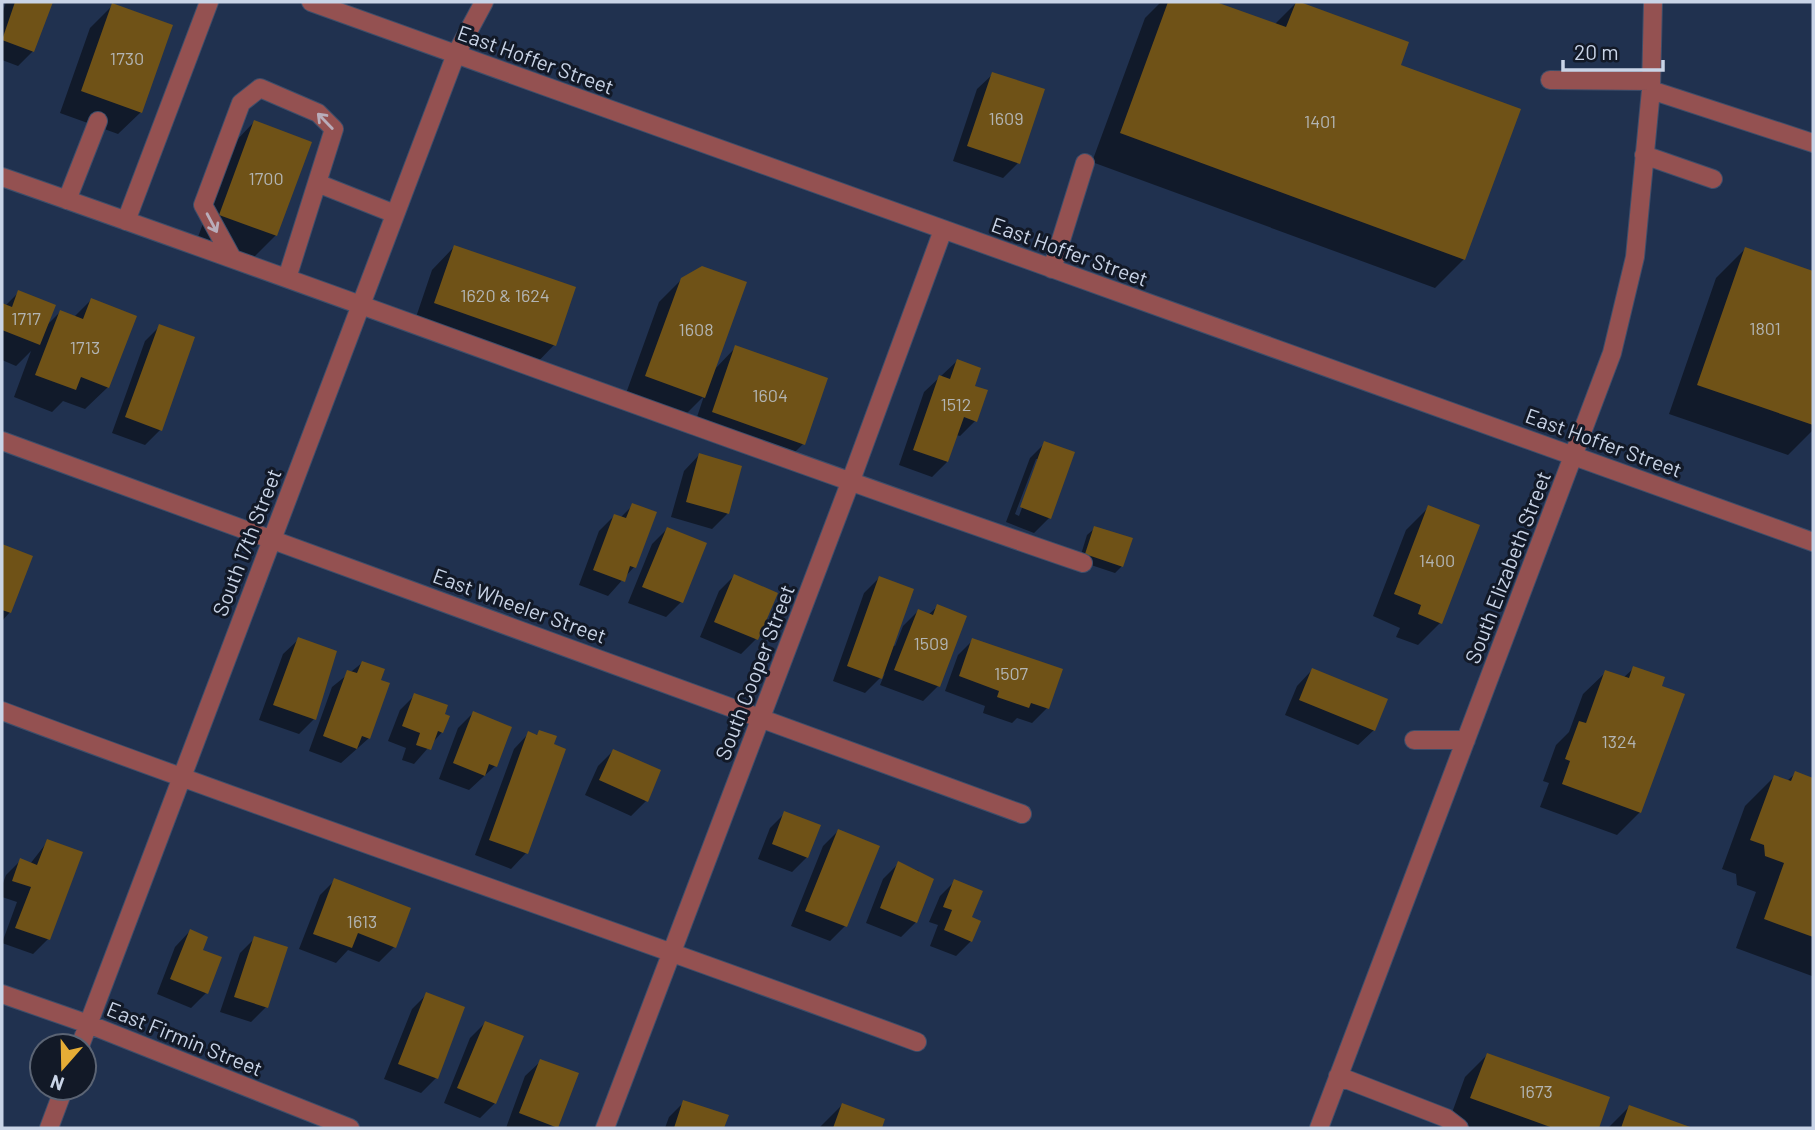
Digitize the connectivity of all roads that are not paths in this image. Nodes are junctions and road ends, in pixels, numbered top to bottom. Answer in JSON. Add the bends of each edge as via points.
{"nodes":[{"id":1,"x":209,"y":2,"type":"edge"},
{"id":2,"x":311,"y":2,"type":"edge"},
{"id":3,"x":484,"y":2,"type":"edge"},
{"id":4,"x":1653,"y":2,"type":"edge"},
{"id":5,"x":456,"y":54,"type":"junction"},
{"id":6,"x":1550,"y":80,"type":"dead end"},
{"id":7,"x":1651,"y":85,"type":"junction"},
{"id":8,"x":98,"y":121,"type":"dead end"},
{"id":9,"x":1813,"y":144,"type":"edge"},
{"id":10,"x":1644,"y":155,"type":"junction"},
{"id":11,"x":1085,"y":163,"type":"dead end"},
{"id":12,"x":2,"y":177,"type":"edge"},
{"id":13,"x":1713,"y":179,"type":"dead end"},
{"id":14,"x":317,"y":183,"type":"junction"},
{"id":15,"x":67,"y":200,"type":"junction"},
{"id":16,"x":395,"y":214,"type":"junction"},
{"id":17,"x":126,"y":221,"type":"junction"},
{"id":18,"x":943,"y":230,"type":"junction"},
{"id":19,"x":232,"y":258,"type":"junction"},
{"id":20,"x":1052,"y":269,"type":"junction"},
{"id":21,"x":287,"y":278,"type":"junction"},
{"id":22,"x":360,"y":303,"type":"junction"},
{"id":23,"x":2,"y":441,"type":"edge"},
{"id":24,"x":1573,"y":455,"type":"junction"},
{"id":25,"x":850,"y":483,"type":"junction"},
{"id":26,"x":272,"y":538,"type":"junction"},
{"id":27,"x":1813,"y":542,"type":"edge"},
{"id":28,"x":1083,"y":563,"type":"dead end"},
{"id":29,"x":2,"y":710,"type":"edge"},
{"id":30,"x":762,"y":717,"type":"junction"},
{"id":31,"x":1414,"y":740,"type":"dead end"},
{"id":32,"x":1466,"y":740,"type":"junction"},
{"id":33,"x":182,"y":779,"type":"junction"},
{"id":34,"x":1022,"y":814,"type":"dead end"},
{"id":35,"x":673,"y":951,"type":"junction"},
{"id":36,"x":2,"y":994,"type":"edge"},
{"id":37,"x":88,"y":1024,"type":"junction"},
{"id":38,"x":85,"y":1032,"type":"edge"},
{"id":39,"x":917,"y":1041,"type":"dead end"},
{"id":40,"x":1338,"y":1076,"type":"junction"},
{"id":41,"x":59,"y":1102,"type":"edge"},
{"id":42,"x":340,"y":1126,"type":"edge"},
{"id":43,"x":49,"y":1128,"type":"edge"},
{"id":44,"x":605,"y":1128,"type":"edge"},
{"id":45,"x":1319,"y":1128,"type":"edge"},
{"id":46,"x":1459,"y":1128,"type":"edge"}],
"edges":[{"from":1,"to":17,"type":"street"},
{"from":2,"to":5,"type":"street","name":"East Hoffer Street"},
{"from":3,"to":5,"type":"street","name":"South 17th Street"},
{"from":4,"to":7,"type":"street","name":"South Elizabeth Street"},
{"from":5,"to":16,"type":"street","name":"South 17th Street"},
{"from":5,"to":18,"type":"street","name":"East Hoffer Street"},
{"from":6,"to":7,"type":"street"},
{"from":7,"to":9,"type":"street"},
{"from":7,"to":10,"type":"street","name":"South Elizabeth Street"},
{"from":8,"to":15,"type":"street"},
{"from":10,"to":13,"type":"street"},
{"from":10,"to":24,"type":"street","name":"South Elizabeth Street","via":[[1635,257],[1612,353]]},
{"from":11,"to":20,"type":"street"},
{"from":12,"to":15,"type":"street"},
{"from":14,"to":16,"type":"street"},
{"from":14,"to":19,"type":"street","one_way":true,"via":[[334,129],[318,113],[260,88],[242,103],[203,205]]},
{"from":14,"to":21,"type":"street"},
{"from":15,"to":17,"type":"street"},
{"from":16,"to":22,"type":"street","name":"South 17th Street"},
{"from":17,"to":19,"type":"street"},
{"from":18,"to":20,"type":"street","name":"East Hoffer Street"},
{"from":18,"to":25,"type":"street","name":"South Cooper Street"},
{"from":19,"to":21,"type":"street"},
{"from":20,"to":24,"type":"street","name":"East Hoffer Street"},
{"from":21,"to":22,"type":"street"},
{"from":22,"to":25,"type":"street"},
{"from":22,"to":26,"type":"street","name":"South 17th Street"},
{"from":23,"to":26,"type":"street","name":"East Wheeler Street"},
{"from":24,"to":27,"type":"street","name":"East Hoffer Street"},
{"from":24,"to":32,"type":"street","name":"South Elizabeth Street"},
{"from":25,"to":28,"type":"street"},
{"from":25,"to":30,"type":"street","name":"South Cooper Street"},
{"from":26,"to":30,"type":"street","name":"East Wheeler Street"},
{"from":26,"to":33,"type":"street","name":"South 17th Street"},
{"from":29,"to":33,"type":"street"},
{"from":30,"to":34,"type":"street","name":"East Wheeler Street"},
{"from":30,"to":35,"type":"street","name":"South Cooper Street"},
{"from":31,"to":32,"type":"street"},
{"from":32,"to":40,"type":"street","name":"South Elizabeth Street"},
{"from":33,"to":35,"type":"street"},
{"from":33,"to":37,"type":"street","name":"South 17th Street"},
{"from":35,"to":39,"type":"street"},
{"from":35,"to":44,"type":"street","name":"South Cooper Street"},
{"from":36,"to":37,"type":"street","name":"East Firmin Street"},
{"from":37,"to":38,"type":"street","name":"South 17th Street"},
{"from":37,"to":42,"type":"street","name":"East Firmin Street"},
{"from":40,"to":45,"type":"street","name":"South Elizabeth Street"},
{"from":40,"to":46,"type":"street","via":[[1446,1118]]},
{"from":41,"to":43,"type":"street"}]}
